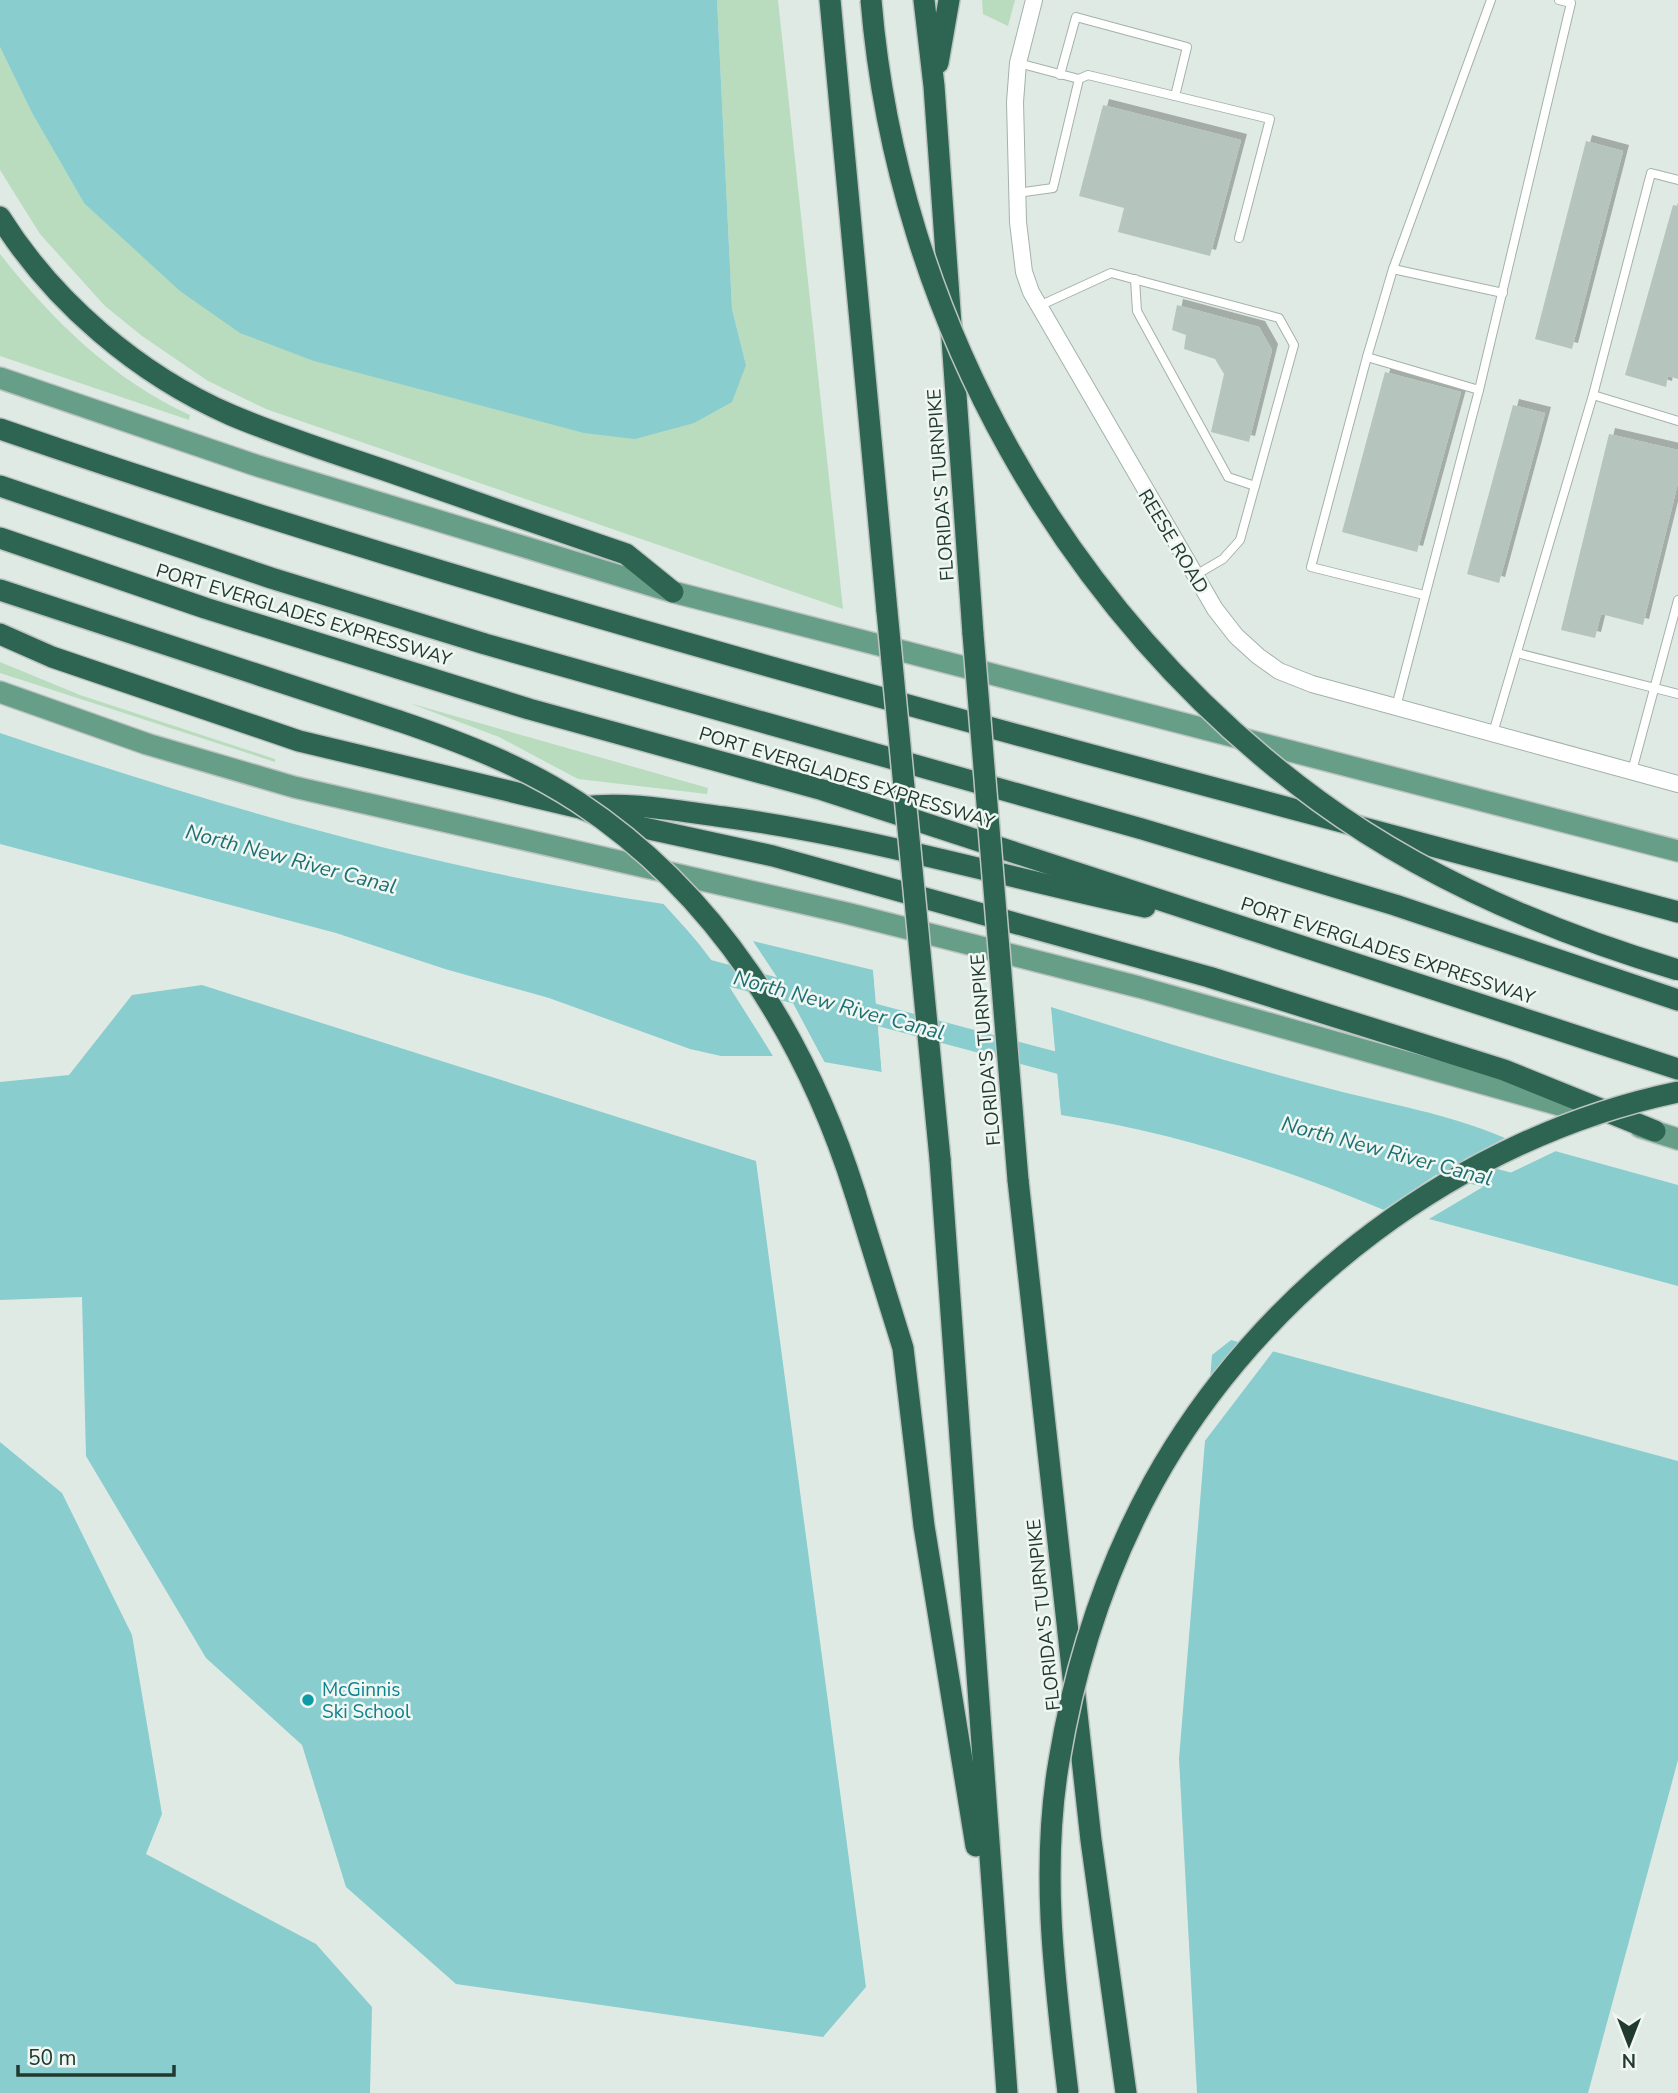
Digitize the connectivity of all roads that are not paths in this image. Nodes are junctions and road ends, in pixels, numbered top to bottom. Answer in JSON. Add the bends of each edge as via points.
{"nodes":[{"id":1,"x":828,"y":0,"type":"edge"},
{"id":2,"x":871,"y":0,"type":"edge"},
{"id":3,"x":924,"y":0,"type":"edge"},
{"id":4,"x":949,"y":0,"type":"edge"},
{"id":5,"x":1034,"y":0,"type":"edge"},
{"id":6,"x":1491,"y":0,"type":"edge"},
{"id":7,"x":1559,"y":0,"type":"edge"},
{"id":8,"x":1018,"y":63,"type":"junction"},
{"id":9,"x":1060,"y":75,"type":"junction"},
{"id":10,"x":1079,"y":79,"type":"junction"},
{"id":11,"x":934,"y":86,"type":"junction"},
{"id":12,"x":1175,"y":96,"type":"junction"},
{"id":13,"x":1678,"y":180,"type":"edge"},
{"id":14,"x":1017,"y":193,"type":"junction"},
{"id":15,"x":0,"y":217,"type":"edge"},
{"id":16,"x":1239,"y":238,"type":"dead end"},
{"id":17,"x":1393,"y":269,"type":"junction"},
{"id":18,"x":1135,"y":279,"type":"junction"},
{"id":19,"x":1503,"y":293,"type":"junction"},
{"id":20,"x":1038,"y":307,"type":"junction"},
{"id":21,"x":1367,"y":357,"type":"junction"},
{"id":22,"x":0,"y":378,"type":"edge"},
{"id":23,"x":1479,"y":390,"type":"junction"},
{"id":24,"x":1593,"y":395,"type":"junction"},
{"id":25,"x":1678,"y":421,"type":"edge"},
{"id":26,"x":0,"y":429,"type":"edge"},
{"id":27,"x":0,"y":486,"type":"edge"},
{"id":28,"x":1255,"y":486,"type":"junction"},
{"id":29,"x":0,"y":538,"type":"edge"},
{"id":30,"x":1194,"y":576,"type":"junction"},
{"id":31,"x":0,"y":590,"type":"edge"},
{"id":32,"x":673,"y":592,"type":"junction"},
{"id":33,"x":1424,"y":595,"type":"junction"},
{"id":34,"x":1678,"y":600,"type":"edge"},
{"id":35,"x":0,"y":634,"type":"edge"},
{"id":36,"x":1517,"y":653,"type":"junction"},
{"id":37,"x":1655,"y":688,"type":"junction"},
{"id":38,"x":0,"y":692,"type":"edge"},
{"id":39,"x":1678,"y":694,"type":"edge"},
{"id":40,"x":1396,"y":707,"type":"junction"},
{"id":41,"x":1493,"y":733,"type":"junction"},
{"id":42,"x":1632,"y":771,"type":"junction"},
{"id":43,"x":1678,"y":784,"type":"edge"},
{"id":44,"x":580,"y":807,"type":"junction"},
{"id":45,"x":1678,"y":851,"type":"edge"},
{"id":46,"x":1678,"y":912,"type":"edge"},
{"id":47,"x":1256,"y":931,"type":"junction"},
{"id":48,"x":1678,"y":970,"type":"edge"},
{"id":49,"x":1678,"y":1000,"type":"edge"},
{"id":50,"x":1678,"y":1069,"type":"edge"},
{"id":51,"x":1678,"y":1092,"type":"edge"},
{"id":52,"x":1655,"y":1131,"type":"junction"},
{"id":53,"x":1678,"y":1139,"type":"edge"},
{"id":54,"x":997,"y":1976,"type":"junction"},
{"id":55,"x":1007,"y":2093,"type":"edge"},
{"id":56,"x":1068,"y":2093,"type":"edge"},
{"id":57,"x":1126,"y":2093,"type":"edge"}],
"edges":[{"from":1,"to":54,"type":"highway","bridge":true,"via":[[940,1159]]},
{"from":2,"to":48,"type":"highway","bridge":true,"via":[[882,88],[908,210],[960,352],[997,430],[1040,503],[1127,621],[1248,745],[1320,802],[1413,861],[1486,900],[1562,932]]},
{"from":3,"to":11,"type":"highway","name":"FLORIDA'S TURNPIKE"},
{"from":4,"to":11,"type":"highway"},
{"from":5,"to":8,"type":"street","name":"REESE ROAD"},
{"from":6,"to":17,"type":"lane"},
{"from":7,"to":19,"type":"lane","via":[[1571,3]]},
{"from":8,"to":9,"type":"lane"},
{"from":8,"to":14,"type":"street","name":"REESE ROAD"},
{"from":9,"to":10,"type":"lane"},
{"from":9,"to":12,"type":"lane","via":[[1076,17],[1187,47]]},
{"from":10,"to":12,"type":"lane","via":[[1088,75]]},
{"from":10,"to":14,"type":"lane","via":[[1053,188]]},
{"from":11,"to":57,"type":"highway","name":"FLORIDA'S TURNPIKE","bridge":true,"via":[[1018,1180],[1088,1814]]},
{"from":12,"to":16,"type":"lane","via":[[1270,119]]},
{"from":13,"to":24,"type":"lane","via":[[1651,173]]},
{"from":14,"to":20,"type":"street","name":"REESE ROAD","via":[[1024,272]]},
{"from":15,"to":32,"type":"highway","via":[[74,307],[132,356],[196,398],[267,429],[626,555]]},
{"from":17,"to":19,"type":"lane"},
{"from":17,"to":21,"type":"lane"},
{"from":18,"to":20,"type":"lane","via":[[1111,273]]},
{"from":18,"to":28,"type":"lane","via":[[1137,311],[1228,477]]},
{"from":18,"to":28,"type":"lane","via":[[1279,318],[1294,345]]},
{"from":19,"to":23,"type":"lane"},
{"from":20,"to":30,"type":"street","name":"REESE ROAD"},
{"from":21,"to":23,"type":"lane"},
{"from":21,"to":33,"type":"lane","via":[[1311,567]]},
{"from":22,"to":32,"type":"main road","via":[[303,480]]},
{"from":23,"to":33,"type":"lane"},
{"from":24,"to":25,"type":"lane"},
{"from":24,"to":36,"type":"lane"},
{"from":26,"to":46,"type":"highway","via":[[250,513],[646,633]]},
{"from":27,"to":49,"type":"highway","via":[[472,640],[1142,828],[1395,905]]},
{"from":28,"to":30,"type":"lane","via":[[1240,540],[1223,559]]},
{"from":29,"to":47,"type":"highway","name":"PORT EVERGLADES EXPRESSWAY","via":[[218,612],[529,709],[822,790]]},
{"from":30,"to":40,"type":"street","name":"REESE ROAD","via":[[1236,636],[1279,671]]},
{"from":31,"to":54,"type":"highway","bridge":true,"via":[[466,744],[576,801],[639,848],[694,901],[744,964],[782,1024],[818,1095],[855,1193],[903,1348],[924,1526]]},
{"from":32,"to":45,"type":"main road"},
{"from":33,"to":40,"type":"lane"},
{"from":34,"to":37,"type":"lane"},
{"from":35,"to":44,"type":"highway","via":[[52,657],[299,741]]},
{"from":36,"to":37,"type":"lane"},
{"from":36,"to":41,"type":"lane"},
{"from":37,"to":39,"type":"lane"},
{"from":37,"to":42,"type":"lane"},
{"from":38,"to":52,"type":"main road","via":[[147,744],[294,787],[846,913],[1139,987]]},
{"from":40,"to":41,"type":"street","name":"REESE ROAD"},
{"from":41,"to":42,"type":"street","name":"REESE ROAD"},
{"from":42,"to":43,"type":"street","name":"REESE ROAD"},
{"from":44,"to":47,"type":"highway","via":[[614,803],[856,838]]},
{"from":44,"to":52,"type":"highway","via":[[612,821],[773,856],[1209,977],[1504,1070]]},
{"from":47,"to":50,"type":"highway","name":"PORT EVERGLADES EXPRESSWAY"},
{"from":51,"to":56,"type":"highway","bridge":true,"via":[[1546,1133],[1454,1179],[1363,1241],[1323,1274],[1240,1359],[1153,1484],[1095,1616],[1058,1763],[1049,1882],[1053,1969]]},
{"from":52,"to":53,"type":"main road"},
{"from":54,"to":55,"type":"highway"}]}
